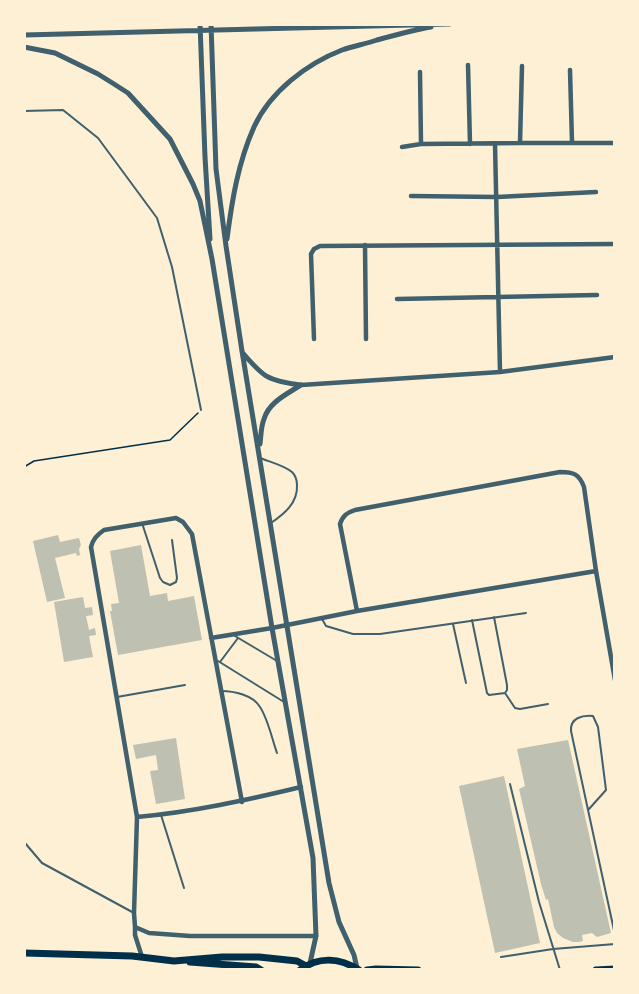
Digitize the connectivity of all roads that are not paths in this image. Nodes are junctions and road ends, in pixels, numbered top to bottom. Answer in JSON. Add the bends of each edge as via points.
{"nodes":[{"id":1,"x":200,"y":24,"type":"edge"},
{"id":2,"x":211,"y":24,"type":"edge"},
{"id":3,"x":451,"y":24,"type":"edge"},
{"id":4,"x":24,"y":35,"type":"edge"},
{"id":5,"x":24,"y":46,"type":"edge"},
{"id":6,"x":468,"y":65,"type":"dead end"},
{"id":7,"x":522,"y":66,"type":"dead end"},
{"id":8,"x":570,"y":70,"type":"dead end"},
{"id":9,"x":420,"y":72,"type":"dead end"},
{"id":10,"x":24,"y":111,"type":"edge"},
{"id":11,"x":572,"y":142,"type":"junction"},
{"id":12,"x":520,"y":143,"type":"junction"},
{"id":13,"x":615,"y":143,"type":"edge"},
{"id":14,"x":421,"y":144,"type":"junction"},
{"id":15,"x":470,"y":144,"type":"junction"},
{"id":16,"x":495,"y":144,"type":"junction"},
{"id":17,"x":402,"y":147,"type":"dead end"},
{"id":18,"x":596,"y":192,"type":"dead end"},
{"id":19,"x":411,"y":196,"type":"dead end"},
{"id":20,"x":497,"y":197,"type":"junction"},
{"id":21,"x":615,"y":244,"type":"edge"},
{"id":22,"x":365,"y":245,"type":"junction"},
{"id":23,"x":498,"y":245,"type":"junction"},
{"id":24,"x":226,"y":246,"type":"junction"},
{"id":25,"x":212,"y":259,"type":"junction"},
{"id":26,"x":597,"y":295,"type":"dead end"},
{"id":27,"x":498,"y":297,"type":"junction"},
{"id":28,"x":397,"y":299,"type":"dead end"},
{"id":29,"x":314,"y":339,"type":"dead end"},
{"id":30,"x":366,"y":339,"type":"dead end"},
{"id":31,"x":242,"y":351,"type":"junction"},
{"id":32,"x":615,"y":357,"type":"edge"},
{"id":33,"x":500,"y":372,"type":"junction"},
{"id":34,"x":301,"y":385,"type":"junction"},
{"id":35,"x":201,"y":410,"type":"road end"},
{"id":36,"x":259,"y":450,"type":"junction"},
{"id":37,"x":260,"y":458,"type":"junction"},
{"id":38,"x":142,"y":523,"type":"junction"},
{"id":39,"x":271,"y":523,"type":"junction"},
{"id":40,"x":172,"y":540,"type":"dead end"},
{"id":41,"x":596,"y":571,"type":"junction"},
{"id":42,"x":357,"y":611,"type":"junction"},
{"id":43,"x":526,"y":613,"type":"dead end"},
{"id":44,"x":494,"y":617,"type":"junction"},
{"id":45,"x":322,"y":619,"type":"junction"},
{"id":46,"x":472,"y":620,"type":"junction"},
{"id":47,"x":287,"y":624,"type":"junction"},
{"id":48,"x":453,"y":624,"type":"junction"},
{"id":49,"x":272,"y":628,"type":"junction"},
{"id":50,"x":233,"y":634,"type":"junction"},
{"id":51,"x":212,"y":638,"type":"junction"},
{"id":52,"x":238,"y":638,"type":"junction"},
{"id":53,"x":218,"y":661,"type":"junction"},
{"id":54,"x":278,"y":662,"type":"junction"},
{"id":55,"x":615,"y":680,"type":"edge"},
{"id":56,"x":466,"y":683,"type":"dead end"},
{"id":57,"x":185,"y":685,"type":"dead end"},
{"id":58,"x":221,"y":691,"type":"junction"},
{"id":59,"x":506,"y":693,"type":"junction"},
{"id":60,"x":117,"y":697,"type":"junction"},
{"id":61,"x":286,"y":703,"type":"junction"},
{"id":62,"x":548,"y":704,"type":"dead end"},
{"id":63,"x":277,"y":753,"type":"dead end"},
{"id":64,"x":510,"y":784,"type":"dead end"},
{"id":65,"x":301,"y":787,"type":"junction"},
{"id":66,"x":242,"y":802,"type":"junction"},
{"id":67,"x":589,"y":809,"type":"junction"},
{"id":68,"x":161,"y":815,"type":"junction"},
{"id":69,"x":137,"y":817,"type":"junction"},
{"id":70,"x":24,"y":839,"type":"edge"},
{"id":71,"x":184,"y":888,"type":"dead end"},
{"id":72,"x":134,"y":913,"type":"junction"},
{"id":73,"x":135,"y":927,"type":"junction"},
{"id":74,"x":615,"y":935,"type":"edge"},
{"id":75,"x":316,"y":936,"type":"junction"},
{"id":76,"x":615,"y":944,"type":"edge"},
{"id":77,"x":553,"y":949,"type":"junction"},
{"id":78,"x":24,"y":953,"type":"edge"},
{"id":79,"x":142,"y":957,"type":"junction"},
{"id":80,"x":501,"y":957,"type":"dead end"},
{"id":81,"x":174,"y":961,"type":"junction"},
{"id":82,"x":305,"y":966,"type":"edge"},
{"id":83,"x":358,"y":969,"type":"edge"},
{"id":84,"x":615,"y":969,"type":"edge"},
{"id":85,"x":261,"y":970,"type":"edge"},
{"id":86,"x":367,"y":970,"type":"edge"},
{"id":87,"x":418,"y":970,"type":"edge"},
{"id":88,"x":560,"y":970,"type":"edge"},
{"id":89,"x":596,"y":970,"type":"edge"}],
"edges":[{"from":1,"to":25,"type":"street"},
{"from":2,"to":24,"type":"street","via":[[216,169]]},
{"from":3,"to":4,"type":"street"},
{"from":3,"to":24,"type":"street","via":[[342,50],[312,65],[284,86],[255,125],[241,159]]},
{"from":5,"to":25,"type":"street","via":[[55,53],[128,93],[170,139],[200,201]]},
{"from":6,"to":15,"type":"street"},
{"from":7,"to":12,"type":"street"},
{"from":8,"to":11,"type":"street"},
{"from":9,"to":14,"type":"street"},
{"from":10,"to":35,"type":"lane","via":[[63,110],[98,138],[157,218],[172,267]]},
{"from":11,"to":12,"type":"street"},
{"from":11,"to":13,"type":"street"},
{"from":12,"to":16,"type":"street"},
{"from":14,"to":15,"type":"street"},
{"from":14,"to":17,"type":"street"},
{"from":15,"to":16,"type":"street"},
{"from":16,"to":20,"type":"street"},
{"from":18,"to":20,"type":"street"},
{"from":19,"to":20,"type":"street"},
{"from":20,"to":23,"type":"street"},
{"from":21,"to":23,"type":"street"},
{"from":22,"to":23,"type":"street"},
{"from":22,"to":29,"type":"street","via":[[320,246],[311,254]]},
{"from":22,"to":30,"type":"street"},
{"from":23,"to":27,"type":"street"},
{"from":24,"to":31,"type":"street"},
{"from":25,"to":49,"type":"street"},
{"from":26,"to":27,"type":"street"},
{"from":27,"to":28,"type":"street"},
{"from":27,"to":33,"type":"street"},
{"from":31,"to":34,"type":"street","via":[[267,377]]},
{"from":31,"to":36,"type":"street"},
{"from":32,"to":33,"type":"street"},
{"from":33,"to":34,"type":"street"},
{"from":34,"to":36,"type":"street","via":[[270,408],[264,418]]},
{"from":36,"to":37,"type":"street"},
{"from":37,"to":39,"type":"street"},
{"from":37,"to":39,"type":"lane","via":[[297,478],[297,496],[285,513]]},
{"from":38,"to":40,"type":"lane","via":[[160,578],[170,585],[177,578]]},
{"from":38,"to":51,"type":"street","via":[[176,518],[189,528]]},
{"from":38,"to":60,"type":"street","via":[[104,530],[93,540]]},
{"from":39,"to":47,"type":"street"},
{"from":41,"to":42,"type":"street"},
{"from":41,"to":42,"type":"street","via":[[584,487],[576,474],[560,472],[342,516],[340,524]]},
{"from":41,"to":55,"type":"street"},
{"from":42,"to":45,"type":"street"},
{"from":43,"to":44,"type":"lane"},
{"from":44,"to":46,"type":"lane"},
{"from":44,"to":59,"type":"lane"},
{"from":45,"to":47,"type":"street"},
{"from":45,"to":48,"type":"lane","via":[[326,626],[353,634]]},
{"from":46,"to":48,"type":"lane"},
{"from":46,"to":59,"type":"lane","via":[[487,693]]},
{"from":47,"to":49,"type":"street"},
{"from":47,"to":83,"type":"street","via":[[329,883]]},
{"from":48,"to":56,"type":"lane"},
{"from":49,"to":50,"type":"street"},
{"from":49,"to":54,"type":"street"},
{"from":50,"to":51,"type":"street"},
{"from":50,"to":52,"type":"lane"},
{"from":51,"to":53,"type":"street"},
{"from":52,"to":53,"type":"lane"},
{"from":52,"to":54,"type":"lane"},
{"from":53,"to":58,"type":"street"},
{"from":53,"to":61,"type":"lane"},
{"from":54,"to":61,"type":"street"},
{"from":57,"to":60,"type":"lane"},
{"from":58,"to":63,"type":"lane","via":[[237,692],[260,706]]},
{"from":58,"to":66,"type":"street"},
{"from":59,"to":62,"type":"lane","via":[[515,708]]},
{"from":60,"to":69,"type":"street"},
{"from":61,"to":65,"type":"street"},
{"from":64,"to":77,"type":"lane"},
{"from":65,"to":66,"type":"street"},
{"from":65,"to":75,"type":"street","via":[[313,858]]},
{"from":66,"to":68,"type":"street"},
{"from":67,"to":67,"type":"lane","via":[[606,790],[598,727],[593,716],[582,715],[571,726]]},
{"from":67,"to":74,"type":"lane"},
{"from":68,"to":69,"type":"street"},
{"from":68,"to":71,"type":"lane"},
{"from":69,"to":72,"type":"street"},
{"from":70,"to":72,"type":"lane","via":[[42,863]]},
{"from":72,"to":73,"type":"street"},
{"from":73,"to":75,"type":"street","via":[[149,933],[190,936]]},
{"from":73,"to":79,"type":"street"},
{"from":75,"to":82,"type":"street"},
{"from":76,"to":77,"type":"lane"},
{"from":77,"to":80,"type":"lane"},
{"from":77,"to":88,"type":"lane"},
{"from":78,"to":79,"type":"main road"},
{"from":79,"to":81,"type":"main road"},
{"from":81,"to":82,"type":"main road","via":[[259,957],[297,961]]},
{"from":81,"to":85,"type":"main road"},
{"from":82,"to":83,"type":"main road","via":[[326,960],[342,961]]},
{"from":84,"to":89,"type":"main road"},
{"from":86,"to":87,"type":"main road"}]}
